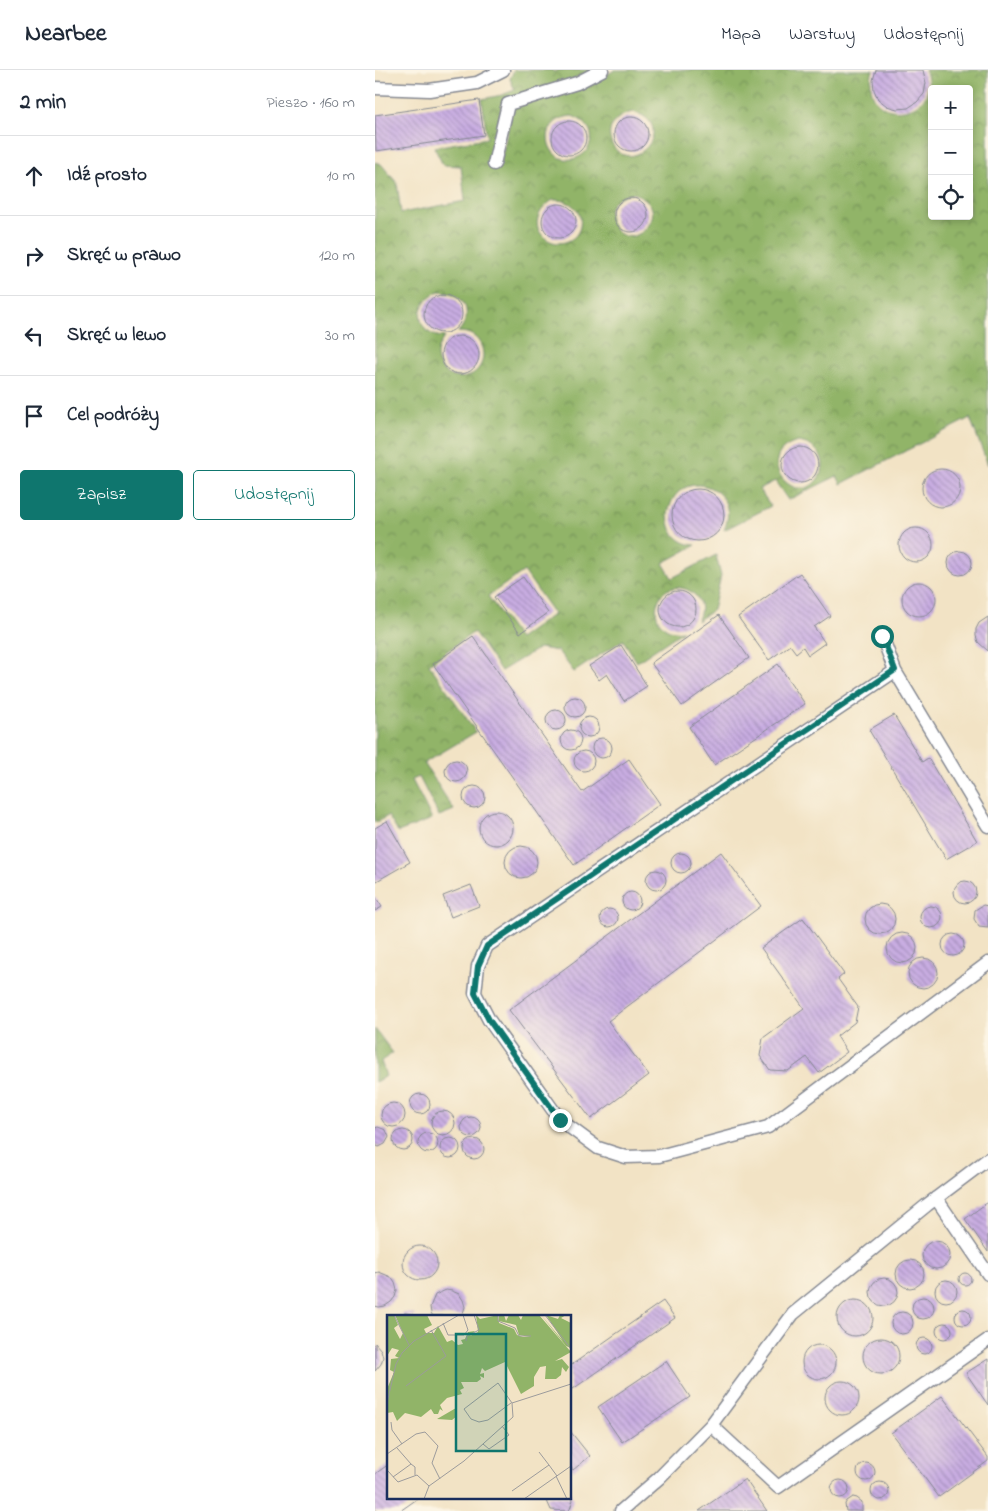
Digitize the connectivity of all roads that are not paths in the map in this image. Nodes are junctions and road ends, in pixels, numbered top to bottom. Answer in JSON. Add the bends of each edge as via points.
{"nodes":[{"id":1,"x":503,"y":70,"type":"edge"},
{"id":2,"x":603,"y":70,"type":"edge"},
{"id":3,"x":375,"y":88,"type":"edge"},
{"id":4,"x":494,"y":164,"type":"dead end"},
{"id":5,"x":882,"y":636,"type":"dead end"},
{"id":6,"x":895,"y":670,"type":"junction"},
{"id":7,"x":988,"y":826,"type":"edge"},
{"id":8,"x":988,"y":963,"type":"edge"},
{"id":9,"x":988,"y":1159,"type":"edge"},
{"id":10,"x":936,"y":1198,"type":"junction"},
{"id":11,"x":988,"y":1274,"type":"edge"},
{"id":12,"x":988,"y":1340,"type":"edge"},
{"id":13,"x":711,"y":1425,"type":"junction"},
{"id":14,"x":621,"y":1511,"type":"edge"}],
"edges":[{"from":1,"to":3,"type":"lane","via":[[477,83],[429,90]]},
{"from":2,"to":4,"type":"lane","via":[[577,83],[509,104]]},
{"from":5,"to":6,"type":"lane"},
{"from":6,"to":7,"type":"lane"},
{"from":6,"to":8,"type":"lane","via":[[487,946],[478,966],[475,993],[489,1020],[560,1120],[598,1148],[626,1157],[659,1156],[768,1126]]},
{"from":9,"to":10,"type":"lane"},
{"from":10,"to":11,"type":"lane"},
{"from":10,"to":13,"type":"lane","via":[[793,1314]]},
{"from":12,"to":13,"type":"lane","via":[[778,1487]]},
{"from":13,"to":14,"type":"lane"}]}
